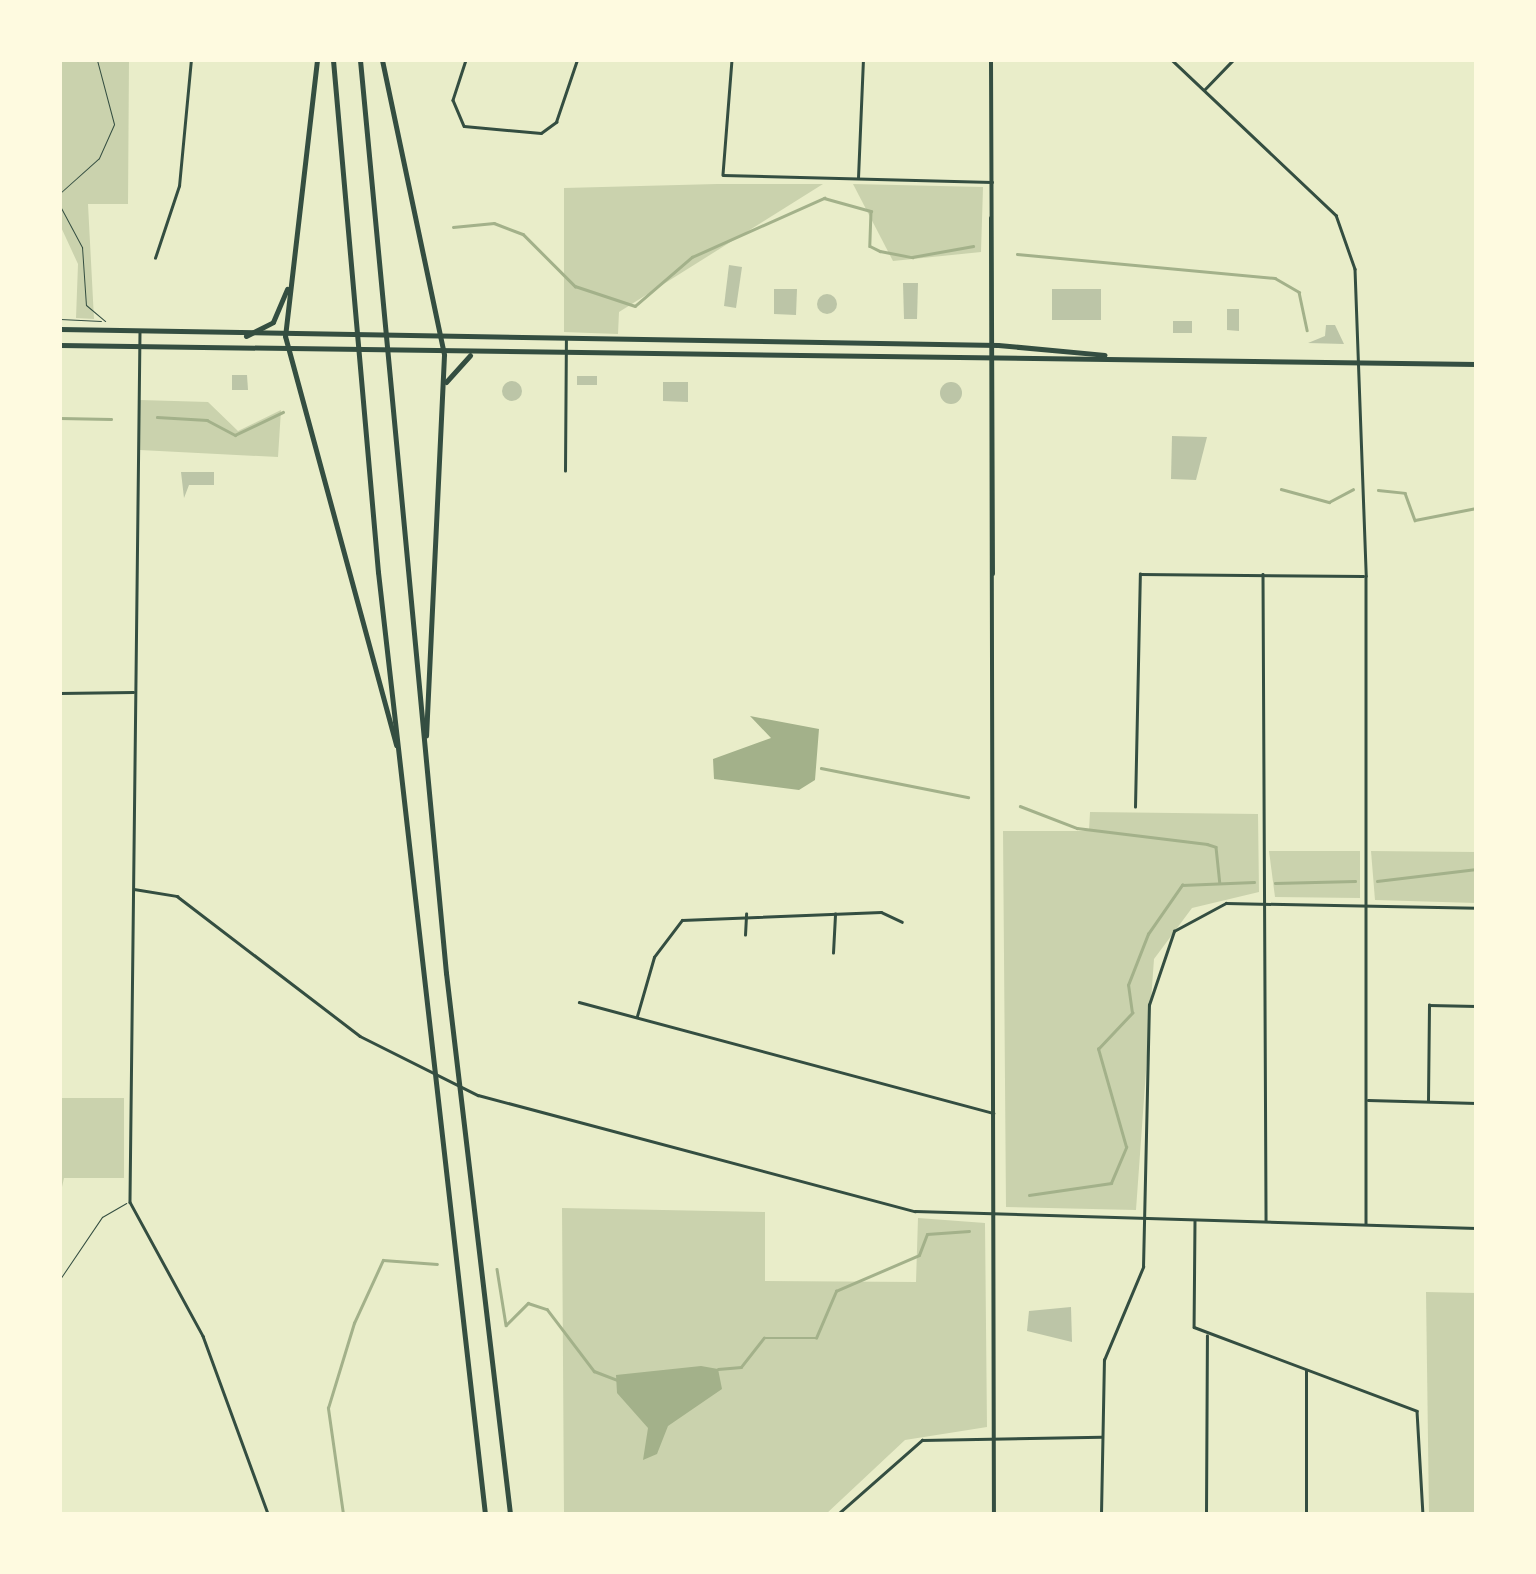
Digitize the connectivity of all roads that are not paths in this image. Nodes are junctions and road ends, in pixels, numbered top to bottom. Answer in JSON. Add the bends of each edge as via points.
{"nodes":[{"id":1,"x":191,"y":60,"type":"edge"},
{"id":2,"x":316,"y":60,"type":"edge"},
{"id":3,"x":333,"y":60,"type":"edge"},
{"id":4,"x":360,"y":60,"type":"edge"},
{"id":5,"x":382,"y":60,"type":"edge"},
{"id":6,"x":466,"y":60,"type":"edge"},
{"id":7,"x":578,"y":60,"type":"edge"},
{"id":8,"x":732,"y":60,"type":"edge"},
{"id":9,"x":863,"y":60,"type":"edge"},
{"id":10,"x":991,"y":60,"type":"edge"},
{"id":11,"x":1172,"y":60,"type":"edge"},
{"id":12,"x":1233,"y":60,"type":"edge"},
{"id":13,"x":1203,"y":91,"type":"junction"},
{"id":14,"x":858,"y":178,"type":"junction"},
{"id":15,"x":992,"y":182,"type":"junction"},
{"id":16,"x":991,"y":218,"type":"junction"},
{"id":17,"x":156,"y":258,"type":"dead end"},
{"id":18,"x":290,"y":281,"type":"junction"},
{"id":19,"x":60,"y":329,"type":"edge"},
{"id":20,"x":140,"y":331,"type":"junction"},
{"id":21,"x":246,"y":336,"type":"junction"},
{"id":22,"x":285,"y":336,"type":"junction"},
{"id":23,"x":443,"y":338,"type":"junction"},
{"id":24,"x":566,"y":340,"type":"junction"},
{"id":25,"x":60,"y":345,"type":"edge"},
{"id":26,"x":985,"y":345,"type":"junction"},
{"id":27,"x":998,"y":345,"type":"junction"},
{"id":28,"x":138,"y":348,"type":"junction"},
{"id":29,"x":290,"y":354,"type":"junction"},
{"id":30,"x":444,"y":355,"type":"junction"},
{"id":31,"x":470,"y":356,"type":"junction"},
{"id":32,"x":566,"y":356,"type":"junction"},
{"id":33,"x":1113,"y":357,"type":"junction"},
{"id":34,"x":985,"y":361,"type":"junction"},
{"id":35,"x":998,"y":361,"type":"junction"},
{"id":36,"x":1362,"y":361,"type":"junction"},
{"id":37,"x":1476,"y":364,"type":"edge"},
{"id":38,"x":445,"y":385,"type":"junction"},
{"id":39,"x":565,"y":471,"type":"dead end"},
{"id":40,"x":1263,"y":574,"type":"junction"},
{"id":41,"x":1366,"y":576,"type":"junction"},
{"id":42,"x":994,"y":579,"type":"junction"},
{"id":43,"x":135,"y":692,"type":"junction"},
{"id":44,"x":60,"y":693,"type":"edge"},
{"id":45,"x":401,"y":767,"type":"junction"},
{"id":46,"x":426,"y":774,"type":"junction"},
{"id":47,"x":1135,"y":806,"type":"dead end"},
{"id":48,"x":134,"y":889,"type":"junction"},
{"id":49,"x":1266,"y":903,"type":"junction"},
{"id":50,"x":1366,"y":906,"type":"junction"},
{"id":51,"x":1476,"y":908,"type":"edge"},
{"id":52,"x":835,"y":912,"type":"junction"},
{"id":53,"x":746,"y":913,"type":"junction"},
{"id":54,"x":902,"y":922,"type":"dead end"},
{"id":55,"x":744,"y":935,"type":"dead end"},
{"id":56,"x":832,"y":954,"type":"dead end"},
{"id":57,"x":579,"y":1002,"type":"dead end"},
{"id":58,"x":1476,"y":1006,"type":"edge"},
{"id":59,"x":637,"y":1018,"type":"junction"},
{"id":60,"x":1368,"y":1100,"type":"junction"},
{"id":61,"x":1428,"y":1101,"type":"junction"},
{"id":62,"x":1476,"y":1102,"type":"edge"},
{"id":63,"x":995,"y":1114,"type":"junction"},
{"id":64,"x":130,"y":1202,"type":"junction"},
{"id":65,"x":998,"y":1215,"type":"junction"},
{"id":66,"x":1144,"y":1218,"type":"junction"},
{"id":67,"x":1196,"y":1220,"type":"junction"},
{"id":68,"x":1266,"y":1222,"type":"junction"},
{"id":69,"x":1366,"y":1226,"type":"junction"},
{"id":70,"x":1476,"y":1228,"type":"edge"},
{"id":71,"x":60,"y":1279,"type":"edge"},
{"id":72,"x":1207,"y":1335,"type":"junction"},
{"id":73,"x":1306,"y":1368,"type":"junction"},
{"id":74,"x":994,"y":1437,"type":"junction"},
{"id":75,"x":1101,"y":1438,"type":"junction"},
{"id":76,"x":847,"y":1512,"type":"edge"},
{"id":77,"x":268,"y":1514,"type":"edge"},
{"id":78,"x":485,"y":1514,"type":"edge"},
{"id":79,"x":510,"y":1514,"type":"edge"},
{"id":80,"x":838,"y":1514,"type":"edge"},
{"id":81,"x":994,"y":1514,"type":"edge"},
{"id":82,"x":1101,"y":1514,"type":"edge"},
{"id":83,"x":1206,"y":1514,"type":"edge"},
{"id":84,"x":1306,"y":1514,"type":"edge"},
{"id":85,"x":1423,"y":1514,"type":"edge"}],
"edges":[{"from":1,"to":17,"type":"street","via":[[184,154]]},
{"from":2,"to":18,"type":"main road"},
{"from":3,"to":45,"type":"main road"},
{"from":4,"to":46,"type":"main road"},
{"from":5,"to":23,"type":"main road"},
{"from":6,"to":7,"type":"street","via":[[454,113],[484,132],[542,132],[556,122]]},
{"from":8,"to":14,"type":"street","via":[[723,174]]},
{"from":9,"to":14,"type":"street"},
{"from":10,"to":15,"type":"street"},
{"from":11,"to":13,"type":"street"},
{"from":12,"to":13,"type":"street"},
{"from":13,"to":36,"type":"street","via":[[1336,214],[1355,270]]},
{"from":14,"to":15,"type":"street"},
{"from":15,"to":16,"type":"street"},
{"from":16,"to":26,"type":"street"},
{"from":16,"to":27,"type":"street"},
{"from":18,"to":21,"type":"main road","via":[[273,322]]},
{"from":18,"to":22,"type":"main road"},
{"from":19,"to":20,"type":"main road"},
{"from":20,"to":21,"type":"main road"},
{"from":20,"to":28,"type":"street"},
{"from":21,"to":22,"type":"main road"},
{"from":22,"to":23,"type":"main road"},
{"from":22,"to":29,"type":"main road"},
{"from":23,"to":24,"type":"main road"},
{"from":23,"to":30,"type":"main road"},
{"from":24,"to":26,"type":"main road"},
{"from":24,"to":32,"type":"street"},
{"from":25,"to":28,"type":"main road"},
{"from":26,"to":27,"type":"main road"},
{"from":26,"to":34,"type":"street"},
{"from":27,"to":33,"type":"main road"},
{"from":27,"to":35,"type":"street"},
{"from":28,"to":29,"type":"main road"},
{"from":28,"to":43,"type":"street"},
{"from":29,"to":30,"type":"main road"},
{"from":29,"to":45,"type":"main road"},
{"from":30,"to":31,"type":"main road"},
{"from":30,"to":38,"type":"main road"},
{"from":31,"to":32,"type":"main road"},
{"from":31,"to":38,"type":"main road"},
{"from":32,"to":34,"type":"main road"},
{"from":32,"to":39,"type":"street"},
{"from":33,"to":35,"type":"main road"},
{"from":33,"to":36,"type":"main road"},
{"from":34,"to":35,"type":"main road"},
{"from":34,"to":42,"type":"street"},
{"from":35,"to":42,"type":"street"},
{"from":36,"to":37,"type":"main road"},
{"from":36,"to":41,"type":"street"},
{"from":38,"to":46,"type":"main road","via":[[424,646]]},
{"from":40,"to":41,"type":"street"},
{"from":40,"to":47,"type":"street","via":[[1148,572],[1134,583]]},
{"from":40,"to":49,"type":"street"},
{"from":41,"to":50,"type":"street"},
{"from":42,"to":63,"type":"street"},
{"from":43,"to":44,"type":"street"},
{"from":43,"to":48,"type":"street"},
{"from":45,"to":78,"type":"main road"},
{"from":46,"to":79,"type":"main road"},
{"from":48,"to":64,"type":"street"},
{"from":48,"to":65,"type":"street","via":[[178,896],[338,1020],[478,1095],[915,1211]]},
{"from":49,"to":50,"type":"street"},
{"from":49,"to":66,"type":"street","via":[[1207,907],[1162,952],[1149,1005]]},
{"from":49,"to":68,"type":"street"},
{"from":50,"to":51,"type":"street"},
{"from":50,"to":60,"type":"street"},
{"from":52,"to":53,"type":"street"},
{"from":52,"to":54,"type":"street"},
{"from":52,"to":56,"type":"street"},
{"from":53,"to":55,"type":"street"},
{"from":53,"to":59,"type":"street","via":[[682,920],[664,936]]},
{"from":57,"to":59,"type":"street"},
{"from":58,"to":61,"type":"street","via":[[1430,1005]]},
{"from":59,"to":63,"type":"street"},
{"from":60,"to":61,"type":"street"},
{"from":60,"to":69,"type":"street"},
{"from":61,"to":62,"type":"street"},
{"from":63,"to":65,"type":"street"},
{"from":64,"to":71,"type":"lane","via":[[102,1217]]},
{"from":64,"to":77,"type":"street","via":[[203,1336]]},
{"from":65,"to":66,"type":"street"},
{"from":65,"to":74,"type":"street"},
{"from":66,"to":67,"type":"street"},
{"from":66,"to":75,"type":"street","via":[[1136,1297],[1104,1360]]},
{"from":67,"to":68,"type":"street"},
{"from":67,"to":72,"type":"street","via":[[1191,1312]]},
{"from":68,"to":69,"type":"street"},
{"from":69,"to":70,"type":"street"},
{"from":72,"to":73,"type":"street"},
{"from":72,"to":83,"type":"street"},
{"from":73,"to":84,"type":"street"},
{"from":73,"to":85,"type":"street","via":[[1416,1411]]},
{"from":74,"to":75,"type":"street"},
{"from":74,"to":76,"type":"street","via":[[904,1449]]},
{"from":74,"to":81,"type":"street"},
{"from":75,"to":82,"type":"street"},
{"from":76,"to":80,"type":"street"}]}
